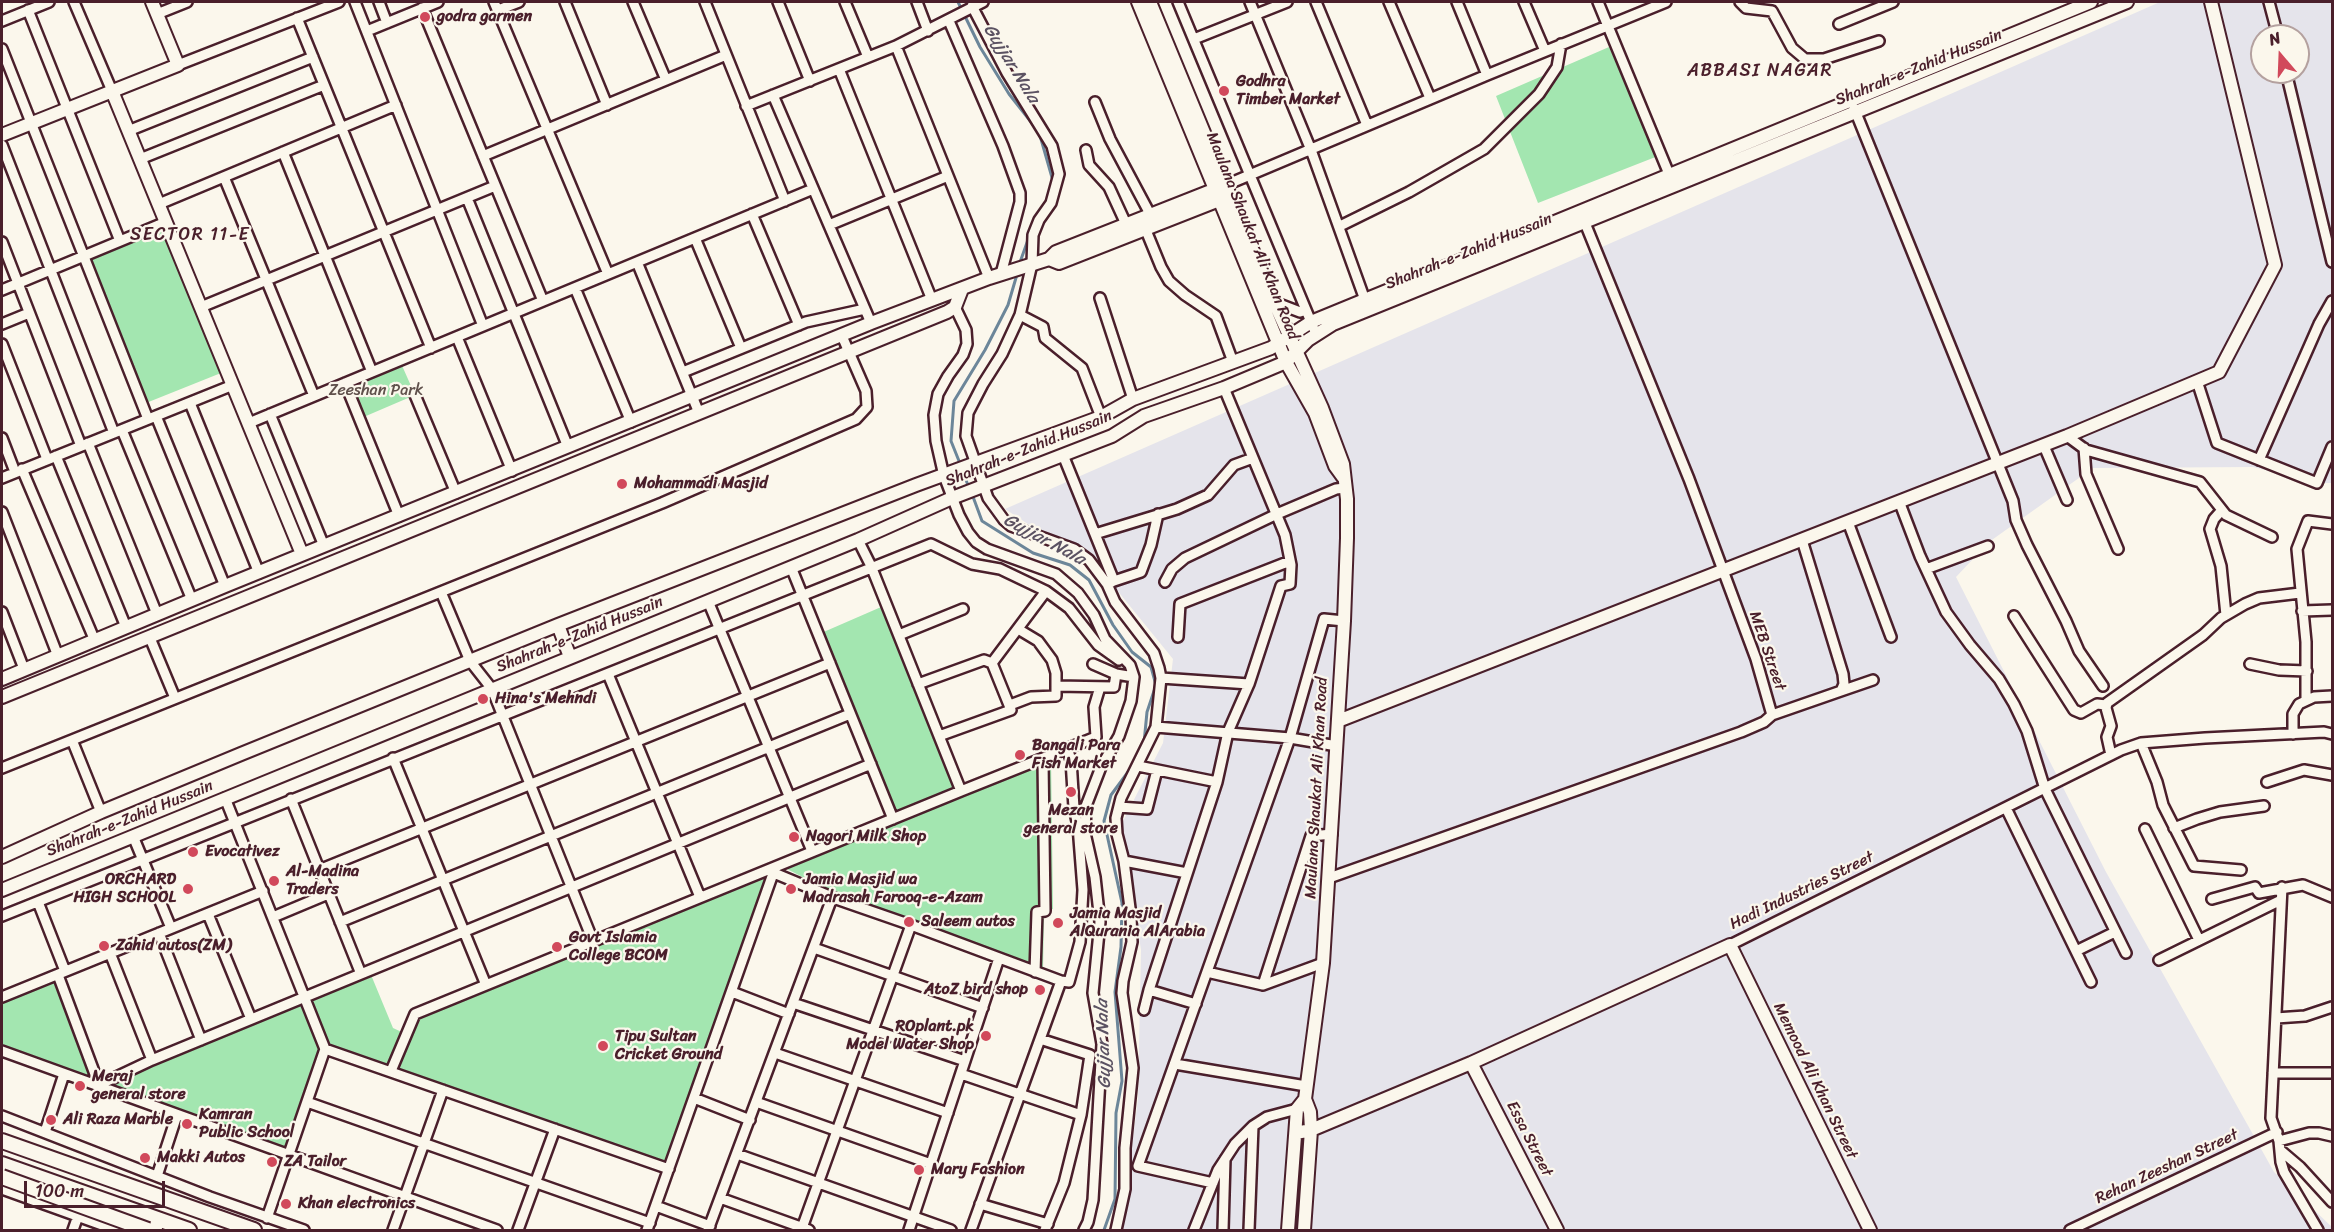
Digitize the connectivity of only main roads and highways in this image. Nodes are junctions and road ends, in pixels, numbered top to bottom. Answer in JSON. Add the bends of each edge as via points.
{"nodes":[{"id":1,"x":152,"y":2,"type":"edge"},
{"id":2,"x":1138,"y":2,"type":"edge"},
{"id":3,"x":1150,"y":2,"type":"edge"},
{"id":4,"x":2091,"y":2,"type":"edge"},
{"id":5,"x":2127,"y":2,"type":"edge"},
{"id":6,"x":2211,"y":2,"type":"edge"},
{"id":7,"x":112,"y":92,"type":"junction"},
{"id":8,"x":1853,"y":106,"type":"junction"},
{"id":9,"x":2,"y":135,"type":"edge"},
{"id":10,"x":1223,"y":193,"type":"junction"},
{"id":11,"x":1049,"y":259,"type":"junction"},
{"id":12,"x":963,"y":289,"type":"junction"},
{"id":13,"x":1284,"y":340,"type":"junction"},
{"id":14,"x":1297,"y":353,"type":"junction"},
{"id":15,"x":1286,"y":362,"type":"junction"},
{"id":16,"x":1345,"y":483,"type":"junction"},
{"id":17,"x":302,"y":554,"type":"junction"},
{"id":18,"x":558,"y":625,"type":"junction"},
{"id":19,"x":570,"y":657,"type":"junction"},
{"id":20,"x":2,"y":679,"type":"edge"},
{"id":21,"x":2,"y":697,"type":"edge"},
{"id":22,"x":1338,"y":721,"type":"junction"},
{"id":23,"x":2,"y":857,"type":"edge"},
{"id":24,"x":2,"y":890,"type":"edge"},
{"id":25,"x":1730,"y":945,"type":"joint"},
{"id":26,"x":1471,"y":1063,"type":"junction"},
{"id":27,"x":1301,"y":1104,"type":"junction"},
{"id":28,"x":2,"y":1130,"type":"edge"},
{"id":29,"x":1311,"y":1130,"type":"junction"},
{"id":30,"x":1296,"y":1133,"type":"junction"},
{"id":31,"x":2,"y":1140,"type":"edge"},
{"id":32,"x":2,"y":1164,"type":"edge"},
{"id":33,"x":104,"y":1176,"type":"junction"},
{"id":34,"x":2,"y":1177,"type":"edge"},
{"id":35,"x":139,"y":1212,"type":"junction"},
{"id":36,"x":157,"y":1225,"type":"edge"},
{"id":37,"x":132,"y":1230,"type":"edge"},
{"id":38,"x":148,"y":1230,"type":"edge"},
{"id":39,"x":189,"y":1230,"type":"edge"},
{"id":40,"x":254,"y":1230,"type":"edge"},
{"id":41,"x":1288,"y":1230,"type":"edge"},
{"id":42,"x":1304,"y":1230,"type":"edge"},
{"id":43,"x":1557,"y":1230,"type":"edge"},
{"id":44,"x":1870,"y":1230,"type":"edge"}],
"edges":[{"from":1,"to":7,"type":"main road","via":[[178,65]]},
{"from":2,"to":10,"type":"main road","name":"Maulana Shaukat Ali Khan Road"},
{"from":3,"to":10,"type":"main road","name":"Maulana Shaukat Ali Khan Road"},
{"from":4,"to":8,"type":"main road","name":"Shahrah-e-Zahid Hussain"},
{"from":5,"to":8,"type":"main road","name":"Shahrah-e-Zahid Hussain"},
{"from":6,"to":22,"type":"main road","via":[[2275,265],[2219,372],[2044,446]]},
{"from":7,"to":9,"type":"main road"},
{"from":7,"to":17,"type":"main road"},
{"from":8,"to":13,"type":"main road","name":"Shahrah-e-Zahid Hussain","via":[[1669,174],[1365,300],[1309,316]]},
{"from":8,"to":14,"type":"main road","name":"Shahrah-e-Zahid Hussain","via":[[1585,223],[1333,324],[1308,340]]},
{"from":10,"to":11,"type":"main road","via":[[1150,214],[1056,252]]},
{"from":10,"to":11,"type":"main road","via":[[1059,263]]},
{"from":10,"to":13,"type":"main road","name":"Maulana Shaukat Ali Khan Road"},
{"from":10,"to":13,"type":"main road","name":"Maulana Shaukat Ali Khan Road","via":[[1274,302]]},
{"from":11,"to":12,"type":"main road"},
{"from":12,"to":17,"type":"main road"},
{"from":12,"to":21,"type":"main road","via":[[955,307]]},
{"from":13,"to":14,"type":"main road","name":"Maulana Shaukat Ali Khan Road"},
{"from":13,"to":15,"type":"main road","name":"Maulana Shaukat Ali Khan Road"},
{"from":13,"to":18,"type":"main road","name":"Shahrah-e-Zahid Hussain","via":[[1133,399],[1101,417]]},
{"from":14,"to":15,"type":"main road","name":"Shahrah-e-Zahid Hussain"},
{"from":14,"to":16,"type":"main road","name":"Maulana Shaukat Ali Khan Road","via":[[1343,464]]},
{"from":15,"to":16,"type":"main road","name":"Maulana Shaukat Ali Khan Road","via":[[1315,413]]},
{"from":15,"to":19,"type":"main road","name":"Shahrah-e-Zahid Hussain","via":[[1144,417],[1112,436],[955,496],[858,540]]},
{"from":16,"to":22,"type":"main road","name":"Maulana Shaukat Ali Khan Road","via":[[1347,538]]},
{"from":17,"to":20,"type":"main road"},
{"from":18,"to":19,"type":"main road"},
{"from":18,"to":23,"type":"main road","name":"Shahrah-e-Zahid Hussain","via":[[101,812]]},
{"from":19,"to":24,"type":"main road","name":"Shahrah-e-Zahid Hussain"},
{"from":22,"to":27,"type":"main road","name":"Maulana Shaukat Ali Khan Road","via":[[1323,963]]},
{"from":25,"to":26,"type":"main road","name":"Hadi Industries Street"},
{"from":25,"to":44,"type":"main road","name":"Memood Ali Khan Street"},
{"from":26,"to":29,"type":"main road","name":"Hadi Industries Street"},
{"from":26,"to":43,"type":"main road","name":"Essa Street"},
{"from":27,"to":29,"type":"main road","name":"Maulana Shaukat Ali Khan Road","via":[[1310,1112]]},
{"from":27,"to":30,"type":"main road","name":"Maulana Shaukat Ali Khan Road"},
{"from":28,"to":33,"type":"main road"},
{"from":29,"to":30,"type":"main road","name":"Hadi Industries Street"},
{"from":29,"to":42,"type":"main road","name":"Maulana Shaukat Ali Khan Road"},
{"from":30,"to":41,"type":"main road","name":"Maulana Shaukat Ali Khan Road"},
{"from":31,"to":33,"type":"main road"},
{"from":32,"to":35,"type":"main road"},
{"from":33,"to":40,"type":"main road"},
{"from":34,"to":38,"type":"main road","bridge":true},
{"from":35,"to":36,"type":"main road"},
{"from":35,"to":37,"type":"main road"},
{"from":36,"to":39,"type":"main road"}]}
